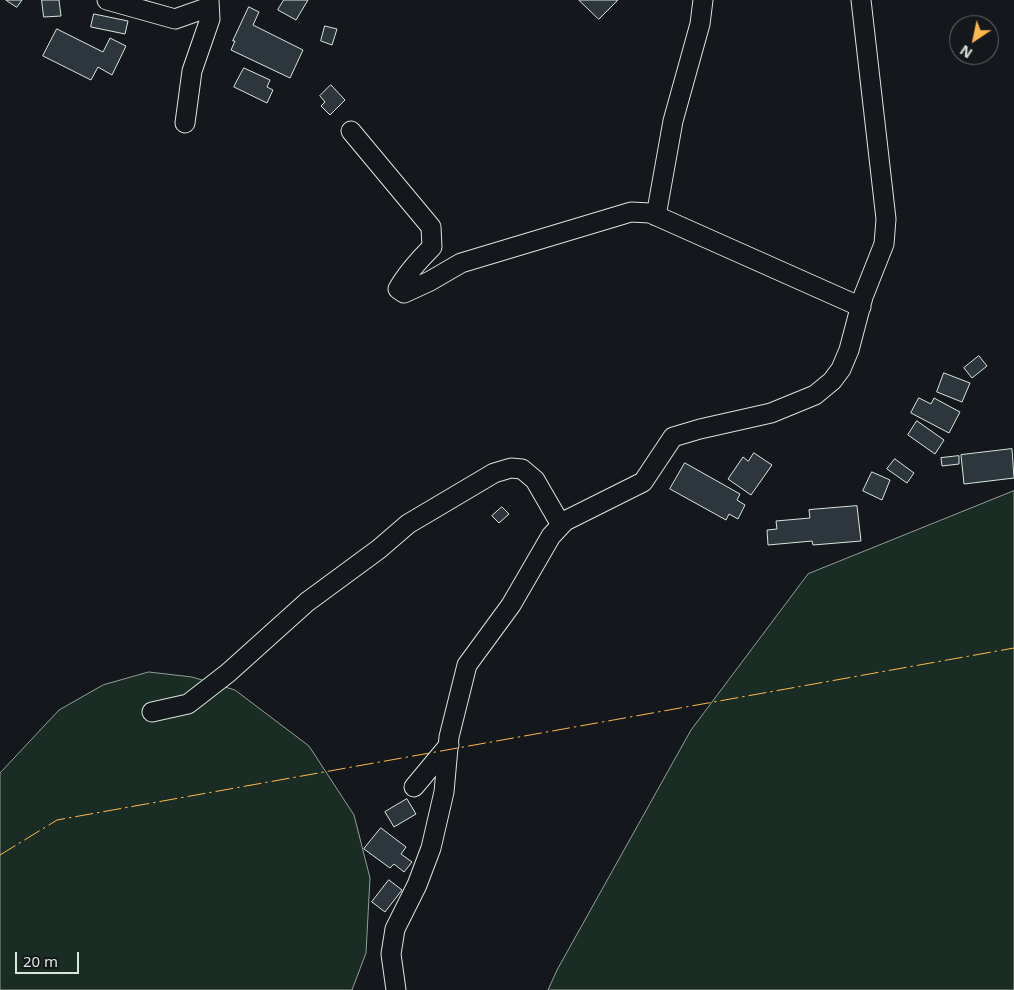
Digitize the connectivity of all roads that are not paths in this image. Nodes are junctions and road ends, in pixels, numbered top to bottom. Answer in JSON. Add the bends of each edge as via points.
{"nodes":[{"id":1,"x":108,"y":0,"type":"edge"},
{"id":2,"x":703,"y":0,"type":"edge"},
{"id":3,"x":861,"y":0,"type":"edge"},
{"id":4,"x":209,"y":3,"type":"edge"},
{"id":5,"x":185,"y":123,"type":"dead end"},
{"id":6,"x":351,"y":131,"type":"dead end"},
{"id":7,"x":656,"y":216,"type":"junction"},
{"id":8,"x":861,"y":307,"type":"junction"},
{"id":9,"x":561,"y":525,"type":"junction"},
{"id":10,"x":152,"y":712,"type":"dead end"},
{"id":11,"x":449,"y":745,"type":"junction"},
{"id":12,"x":414,"y":786,"type":"dead end"},
{"id":13,"x":396,"y":990,"type":"edge"}],
"edges":[{"from":1,"to":4,"type":"street","via":[[175,19]]},
{"from":2,"to":7,"type":"street","via":[[700,24],[673,121]]},
{"from":3,"to":8,"type":"street","via":[[886,219],[884,244]]},
{"from":4,"to":5,"type":"street","via":[[210,19],[192,71]]},
{"from":6,"to":7,"type":"street","via":[[431,227],[432,247],[398,289],[404,293],[462,263],[631,212]]},
{"from":7,"to":8,"type":"street"},
{"from":8,"to":9,"type":"street","via":[[841,369],[815,395],[771,413],[673,437],[643,482]]},
{"from":9,"to":10,"type":"street","via":[[535,480],[522,469],[511,468],[494,473],[408,524],[307,602],[188,704]]},
{"from":9,"to":11,"type":"street","via":[[551,536],[511,605],[467,665]]},
{"from":11,"to":12,"type":"street"},
{"from":11,"to":13,"type":"street","via":[[444,792],[432,848],[395,929],[391,954]]}]}
